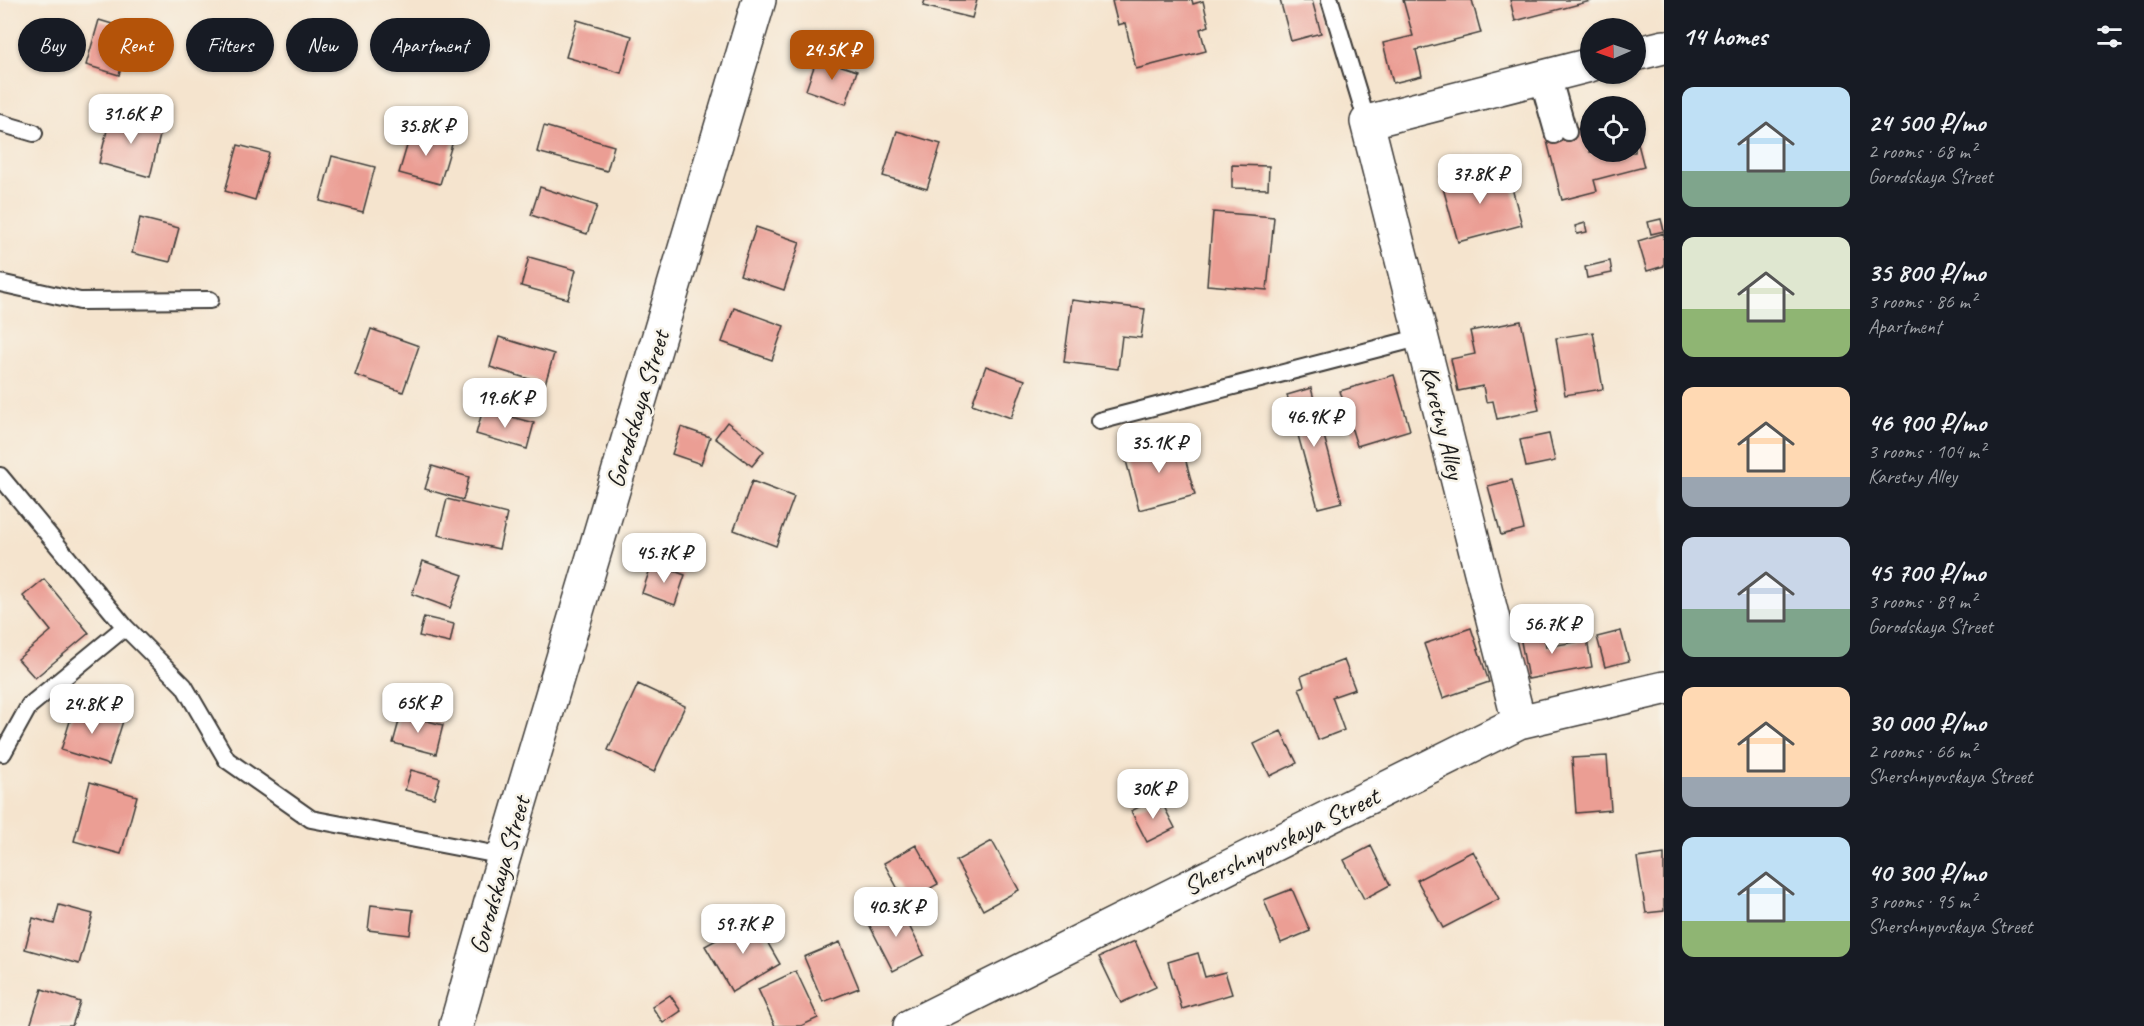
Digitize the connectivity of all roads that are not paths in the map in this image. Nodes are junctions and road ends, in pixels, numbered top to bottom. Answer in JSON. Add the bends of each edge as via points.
{"nodes":[{"id":1,"x":759,"y":0,"type":"edge"},
{"id":2,"x":1330,"y":0,"type":"edge"},
{"id":3,"x":1664,"y":47,"type":"edge"},
{"id":4,"x":1646,"y":51,"type":"edge"},
{"id":5,"x":1580,"y":68,"type":"edge"},
{"id":6,"x":1545,"y":77,"type":"junction"},
{"id":7,"x":1367,"y":122,"type":"junction"},
{"id":8,"x":0,"y":123,"type":"edge"},
{"id":9,"x":34,"y":133,"type":"dead end"},
{"id":10,"x":1561,"y":133,"type":"dead end"},
{"id":11,"x":0,"y":283,"type":"edge"},
{"id":12,"x":210,"y":300,"type":"dead end"},
{"id":13,"x":1422,"y":337,"type":"junction"},
{"id":14,"x":1099,"y":421,"type":"dead end"},
{"id":15,"x":0,"y":476,"type":"edge"},
{"id":16,"x":125,"y":627,"type":"junction"},
{"id":17,"x":1664,"y":688,"type":"edge"},
{"id":18,"x":1519,"y":722,"type":"junction"},
{"id":19,"x":3,"y":753,"type":"dead end"},
{"id":20,"x":504,"y":856,"type":"junction"},
{"id":21,"x":456,"y":1026,"type":"edge"},
{"id":22,"x":910,"y":1026,"type":"edge"}],
"edges":[{"from":1,"to":20,"type":"street","name":"Gorodskaya Street"},
{"from":2,"to":7,"type":"lane"},
{"from":3,"to":4,"type":"street"},
{"from":5,"to":6,"type":"street"},
{"from":6,"to":7,"type":"street"},
{"from":6,"to":10,"type":"lane"},
{"from":7,"to":13,"type":"street","name":"Karetny Alley"},
{"from":8,"to":9,"type":"lane"},
{"from":11,"to":12,"type":"lane","via":[[80,302]]},
{"from":13,"to":14,"type":"lane"},
{"from":13,"to":18,"type":"street","name":"Karetny Alley"},
{"from":15,"to":16,"type":"lane"},
{"from":16,"to":19,"type":"lane","via":[[29,706]]},
{"from":16,"to":20,"type":"lane","via":[[184,686],[227,760],[311,819]]},
{"from":17,"to":18,"type":"street","name":"Shershnyovskaya Street"},
{"from":18,"to":22,"type":"street","name":"Shershnyovskaya Street"},
{"from":20,"to":21,"type":"street","name":"Gorodskaya Street"}]}
